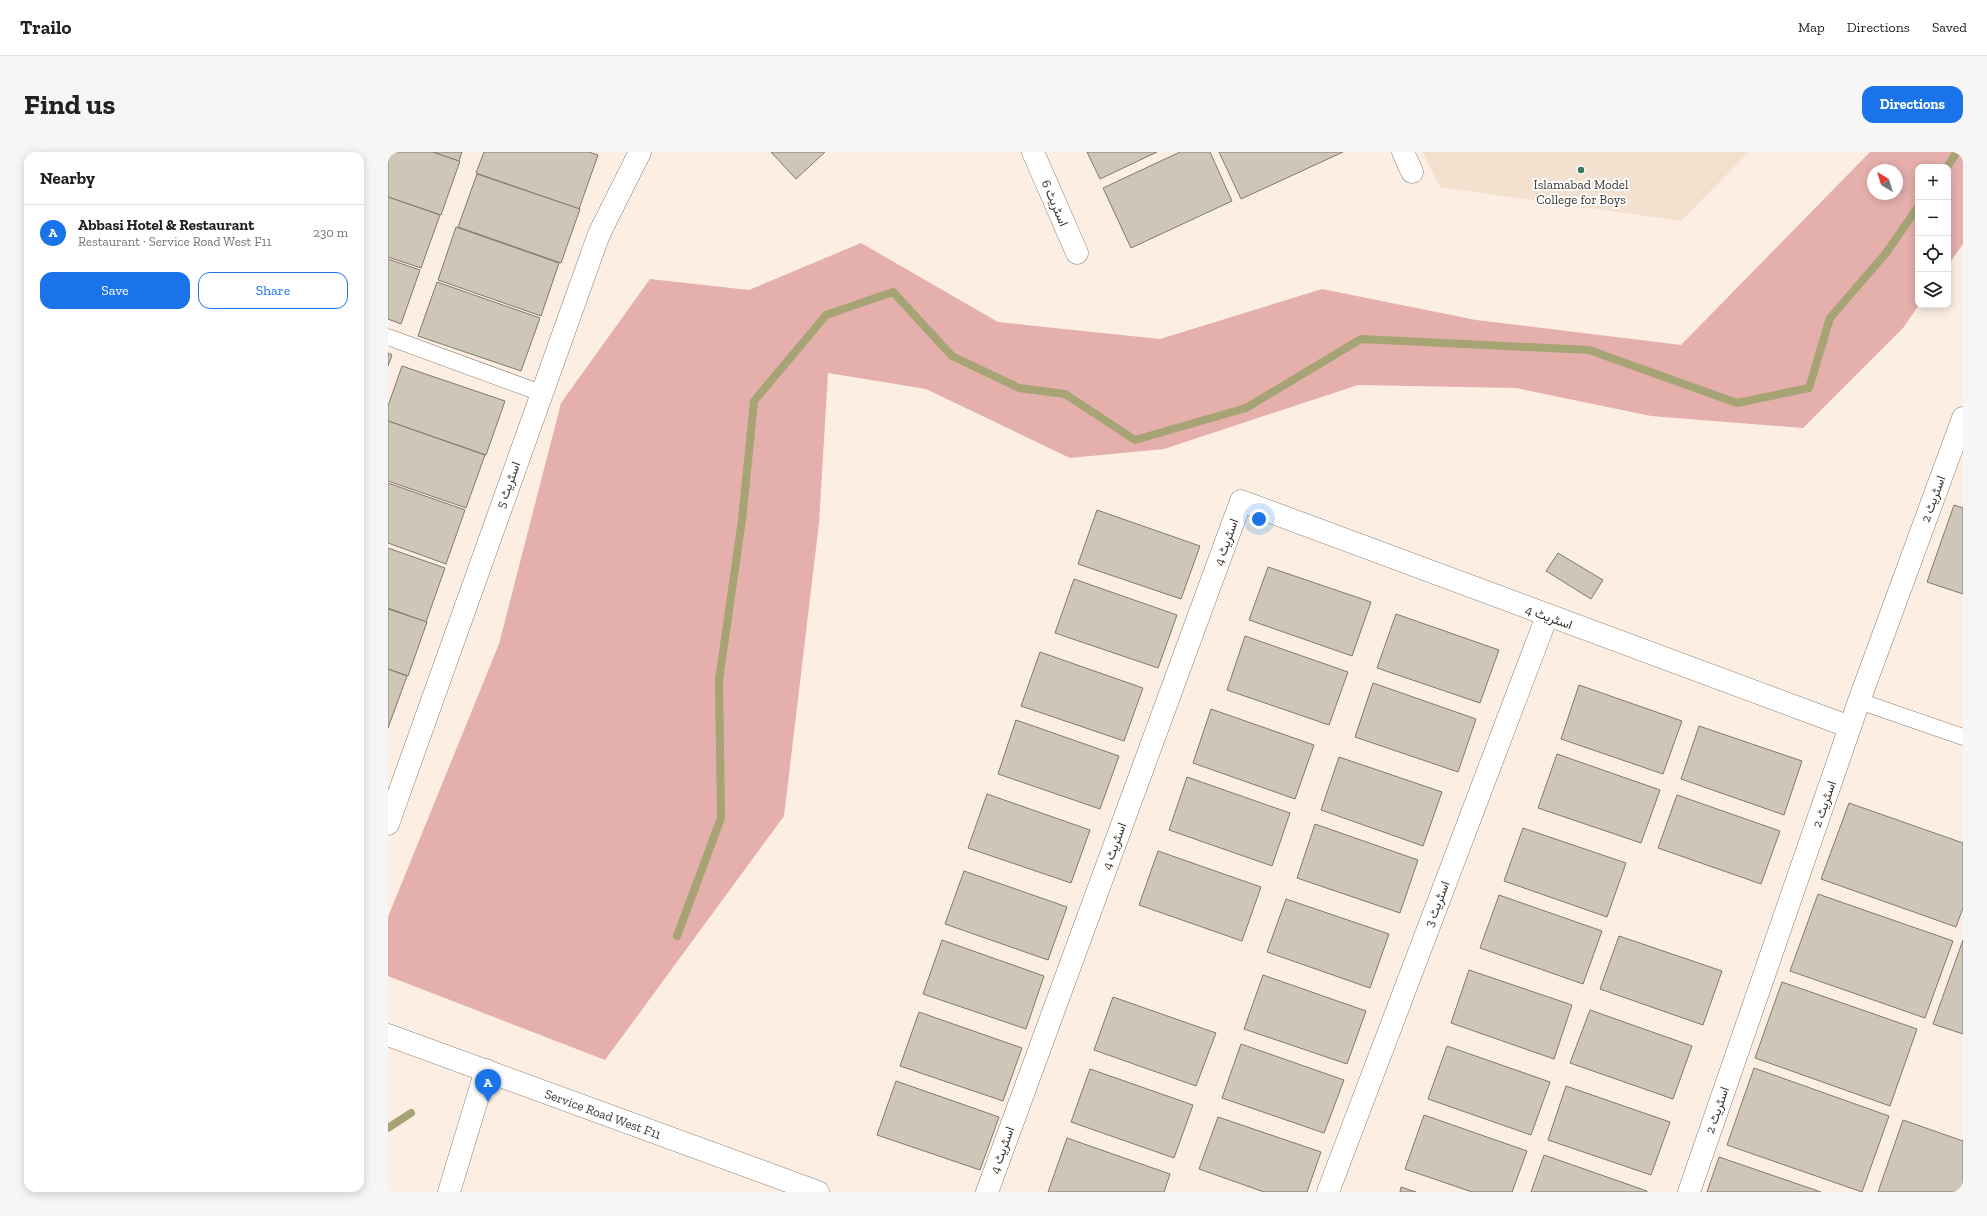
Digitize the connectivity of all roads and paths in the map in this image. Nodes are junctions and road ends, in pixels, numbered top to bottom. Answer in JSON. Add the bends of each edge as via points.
{"nodes":[{"id":1,"x":640,"y":152,"type":"edge"},
{"id":2,"x":1033,"y":152,"type":"edge"},
{"id":3,"x":1403,"y":152,"type":"edge"},
{"id":4,"x":1412,"y":172,"type":"dead end"},
{"id":5,"x":1077,"y":253,"type":"dead end"},
{"id":6,"x":388,"y":338,"type":"edge"},
{"id":7,"x":541,"y":393,"type":"junction"},
{"id":8,"x":1963,"y":418,"type":"edge"},
{"id":9,"x":1547,"y":616,"type":"junction"},
{"id":10,"x":1859,"y":701,"type":"junction"},
{"id":11,"x":1850,"y":727,"type":"junction"},
{"id":12,"x":1963,"y":737,"type":"edge"},
{"id":13,"x":388,"y":824,"type":"edge"},
{"id":14,"x":388,"y":1035,"type":"edge"},
{"id":15,"x":486,"y":1070,"type":"junction"},
{"id":16,"x":814,"y":1191,"type":"edge"},
{"id":17,"x":448,"y":1192,"type":"edge"},
{"id":18,"x":987,"y":1192,"type":"edge"},
{"id":19,"x":1328,"y":1192,"type":"edge"},
{"id":20,"x":1689,"y":1192,"type":"edge"}],
"edges":[{"from":1,"to":7,"type":"street","name":"اسٹریٹ 5","via":[[598,234]]},
{"from":2,"to":5,"type":"street","name":"اسٹریٹ 6"},
{"from":3,"to":4,"type":"street"},
{"from":6,"to":7,"type":"lane"},
{"from":7,"to":13,"type":"street","name":"اسٹریٹ 5"},
{"from":8,"to":10,"type":"street","name":"اسٹریٹ 2"},
{"from":9,"to":11,"type":"street","name":"اسٹریٹ 4"},
{"from":9,"to":18,"type":"street","name":"اسٹریٹ 4","via":[[1241,501]]},
{"from":9,"to":19,"type":"street","name":"اسٹریٹ 3"},
{"from":10,"to":11,"type":"street","name":"اسٹریٹ 2"},
{"from":10,"to":12,"type":"lane"},
{"from":11,"to":20,"type":"street","name":"اسٹریٹ 2"},
{"from":14,"to":15,"type":"street","name":"Service Road West F11"},
{"from":15,"to":16,"type":"street","name":"Service Road West F11"},
{"from":15,"to":17,"type":"street"}]}
